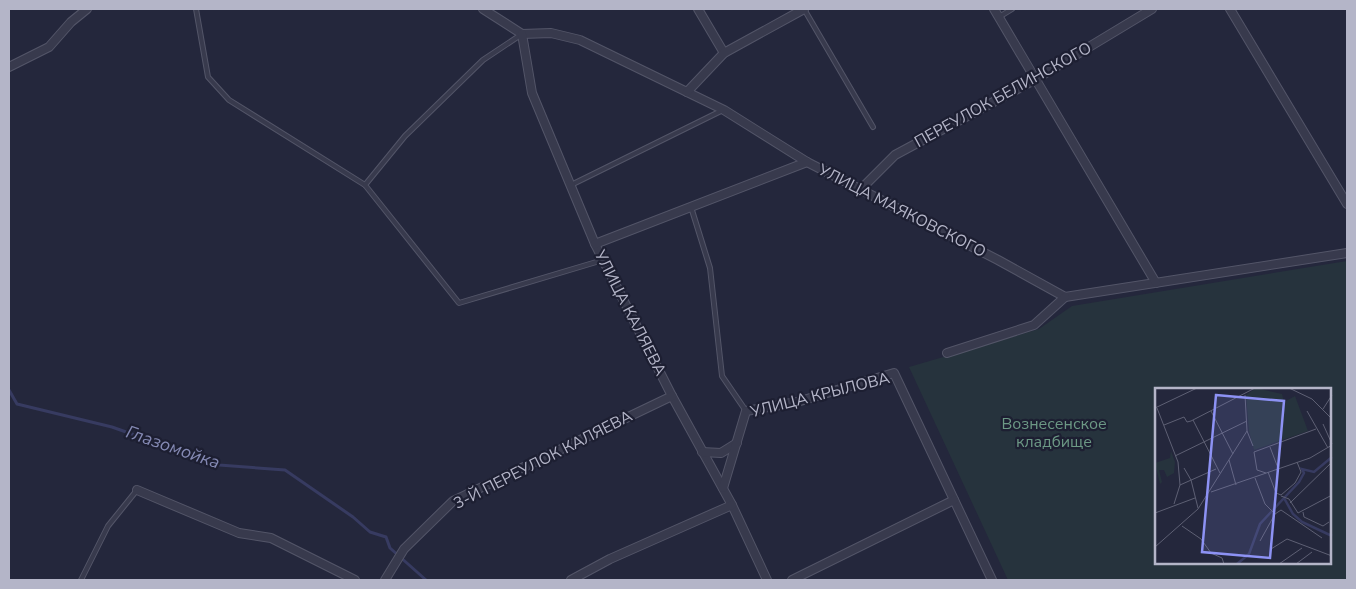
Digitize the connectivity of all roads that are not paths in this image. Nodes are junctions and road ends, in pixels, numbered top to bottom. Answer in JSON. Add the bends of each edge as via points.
{"nodes":[{"id":1,"x":87,"y":9,"type":"edge"},
{"id":2,"x":196,"y":9,"type":"edge"},
{"id":3,"x":483,"y":9,"type":"edge"},
{"id":4,"x":698,"y":9,"type":"edge"},
{"id":5,"x":804,"y":9,"type":"edge"},
{"id":6,"x":994,"y":9,"type":"edge"},
{"id":7,"x":1012,"y":9,"type":"edge"},
{"id":8,"x":1152,"y":9,"type":"edge"},
{"id":9,"x":1231,"y":9,"type":"edge"},
{"id":10,"x":999,"y":17,"type":"junction"},
{"id":11,"x":522,"y":34,"type":"junction"},
{"id":12,"x":724,"y":53,"type":"junction"},
{"id":13,"x":9,"y":67,"type":"edge"},
{"id":14,"x":1036,"y":79,"type":"junction"},
{"id":15,"x":687,"y":92,"type":"junction"},
{"id":16,"x":724,"y":110,"type":"junction"},
{"id":17,"x":873,"y":127,"type":"dead end"},
{"id":18,"x":807,"y":162,"type":"junction"},
{"id":19,"x":365,"y":185,"type":"junction"},
{"id":20,"x":570,"y":185,"type":"junction"},
{"id":21,"x":861,"y":189,"type":"junction"},
{"id":22,"x":1347,"y":204,"type":"edge"},
{"id":23,"x":691,"y":207,"type":"junction"},
{"id":24,"x":595,"y":244,"type":"junction"},
{"id":25,"x":1347,"y":253,"type":"edge"},
{"id":26,"x":603,"y":260,"type":"junction"},
{"id":27,"x":1156,"y":283,"type":"junction"},
{"id":28,"x":1065,"y":297,"type":"junction"},
{"id":29,"x":947,"y":353,"type":"dead end"},
{"id":30,"x":672,"y":396,"type":"junction"},
{"id":31,"x":746,"y":411,"type":"junction"},
{"id":32,"x":736,"y":444,"type":"junction"},
{"id":33,"x":702,"y":452,"type":"junction"},
{"id":34,"x":723,"y":488,"type":"junction"},
{"id":35,"x":137,"y":490,"type":"joint"},
{"id":36,"x":954,"y":500,"type":"junction"},
{"id":37,"x":732,"y":505,"type":"junction"},
{"id":38,"x":81,"y":580,"type":"edge"},
{"id":39,"x":355,"y":580,"type":"edge"},
{"id":40,"x":385,"y":580,"type":"edge"},
{"id":41,"x":571,"y":580,"type":"edge"},
{"id":42,"x":767,"y":580,"type":"edge"},
{"id":43,"x":792,"y":580,"type":"edge"},
{"id":44,"x":992,"y":580,"type":"edge"}],
"edges":[{"from":1,"to":13,"type":"street","via":[[49,47]]},
{"from":2,"to":19,"type":"lane","via":[[208,77],[229,100]]},
{"from":3,"to":11,"type":"street"},
{"from":4,"to":12,"type":"street"},
{"from":5,"to":12,"type":"street"},
{"from":5,"to":17,"type":"lane"},
{"from":6,"to":10,"type":"street"},
{"from":7,"to":10,"type":"lane"},
{"from":8,"to":14,"type":"street","name":"ПЕРЕУЛОК БЕЛИНСКОГО"},
{"from":9,"to":22,"type":"street"},
{"from":10,"to":14,"type":"street"},
{"from":11,"to":15,"type":"street","name":"УЛИЦА МАЯКОВСКОГО","via":[[551,33],[580,40]]},
{"from":11,"to":19,"type":"lane","via":[[483,60],[405,136]]},
{"from":11,"to":20,"type":"street","name":"УЛИЦА КАЛЯЕВА","via":[[532,93]]},
{"from":12,"to":15,"type":"street"},
{"from":14,"to":21,"type":"street","name":"ПЕРЕУЛОК БЕЛИНСКОГО","via":[[895,155]]},
{"from":14,"to":27,"type":"street"},
{"from":15,"to":16,"type":"street","name":"УЛИЦА МАЯКОВСКОГО"},
{"from":16,"to":18,"type":"street","name":"УЛИЦА МАЯКОВСКОГО"},
{"from":16,"to":20,"type":"lane"},
{"from":18,"to":21,"type":"street","name":"УЛИЦА МАЯКОВСКОГО"},
{"from":18,"to":23,"type":"street"},
{"from":19,"to":26,"type":"lane","via":[[459,303]]},
{"from":20,"to":24,"type":"street","name":"УЛИЦА КАЛЯЕВА"},
{"from":21,"to":28,"type":"street","name":"УЛИЦА МАЯКОВСКОГО"},
{"from":23,"to":24,"type":"street"},
{"from":23,"to":31,"type":"lane","via":[[710,268],[722,376]]},
{"from":24,"to":26,"type":"street","name":"УЛИЦА КАЛЯЕВА"},
{"from":25,"to":27,"type":"street"},
{"from":26,"to":30,"type":"street","name":"УЛИЦА КАЛЯЕВА"},
{"from":27,"to":28,"type":"street"},
{"from":28,"to":29,"type":"street","via":[[1034,326]]},
{"from":30,"to":33,"type":"street","name":"УЛИЦА КАЛЯЕВА"},
{"from":30,"to":40,"type":"street","name":"3-Й ПЕРЕУЛОК КАЛЯЕВА","via":[[454,501],[404,550]]},
{"from":31,"to":32,"type":"street","name":"УЛИЦА КРЫЛОВА"},
{"from":31,"to":36,"type":"street","name":"УЛИЦА КРЫЛОВА","via":[[797,402],[894,372]]},
{"from":32,"to":33,"type":"street","via":[[721,453]]},
{"from":32,"to":34,"type":"street","name":"УЛИЦА КРЫЛОВА"},
{"from":33,"to":34,"type":"street","name":"УЛИЦА КАЛЯЕВА"},
{"from":34,"to":37,"type":"street","name":"УЛИЦА КАЛЯЕВА"},
{"from":35,"to":38,"type":"lane","via":[[108,526]]},
{"from":35,"to":39,"type":"street","via":[[240,533],[271,538]]},
{"from":36,"to":43,"type":"street"},
{"from":36,"to":44,"type":"street","name":"УЛИЦА КРЫЛОВА"},
{"from":37,"to":41,"type":"street","via":[[610,559]]},
{"from":37,"to":42,"type":"street","name":"УЛИЦА КАЛЯЕВА"}]}
